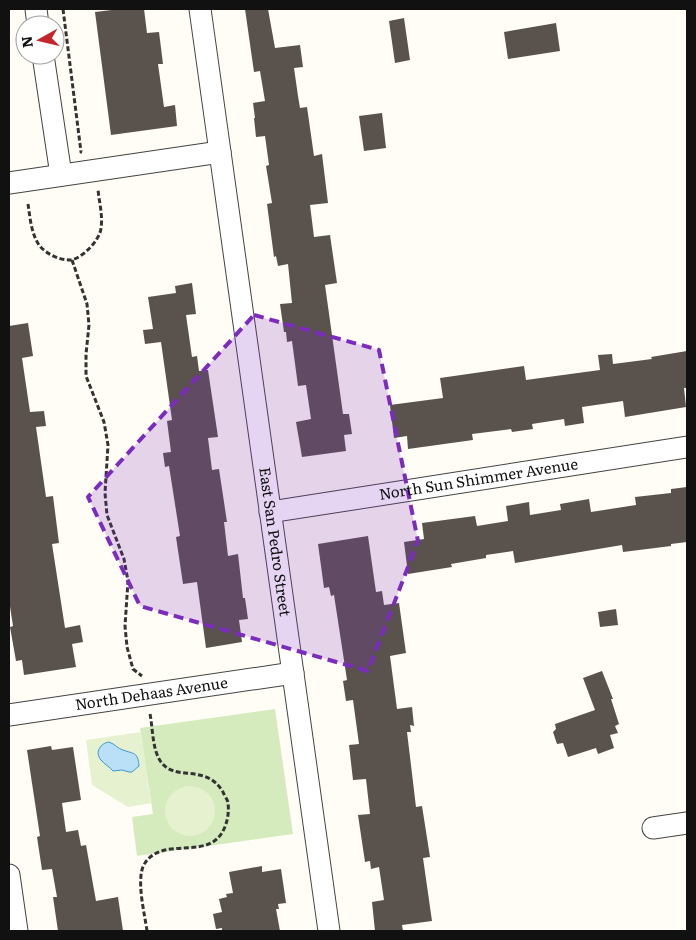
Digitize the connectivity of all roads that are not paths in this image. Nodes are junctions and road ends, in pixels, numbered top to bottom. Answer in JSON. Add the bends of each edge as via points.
{"nodes":[{"id":1,"x":200,"y":9,"type":"edge"},
{"id":2,"x":44,"y":65,"type":"edge"},
{"id":3,"x":220,"y":152,"type":"junction"},
{"id":4,"x":61,"y":176,"type":"junction"},
{"id":5,"x":9,"y":183,"type":"edge"},
{"id":6,"x":687,"y":447,"type":"edge"},
{"id":7,"x":270,"y":512,"type":"junction"},
{"id":8,"x":293,"y":673,"type":"junction"},
{"id":9,"x":9,"y":715,"type":"edge"},
{"id":10,"x":687,"y":823,"type":"edge"},
{"id":11,"x":653,"y":828,"type":"dead end"},
{"id":12,"x":9,"y":875,"type":"edge"},
{"id":13,"x":17,"y":931,"type":"edge"},
{"id":14,"x":329,"y":931,"type":"edge"}],
"edges":[{"from":1,"to":3,"type":"street","name":"East San Pedro Street"},
{"from":2,"to":4,"type":"street"},
{"from":3,"to":4,"type":"street"},
{"from":3,"to":7,"type":"street","name":"East San Pedro Street"},
{"from":4,"to":5,"type":"street"},
{"from":6,"to":7,"type":"street","name":"North Sun Shimmer Avenue"},
{"from":7,"to":8,"type":"street","name":"East San Pedro Street"},
{"from":8,"to":9,"type":"street","name":"North Dehaas Avenue"},
{"from":8,"to":14,"type":"street","name":"East San Pedro Street"},
{"from":10,"to":11,"type":"street"},
{"from":12,"to":13,"type":"street"}]}
